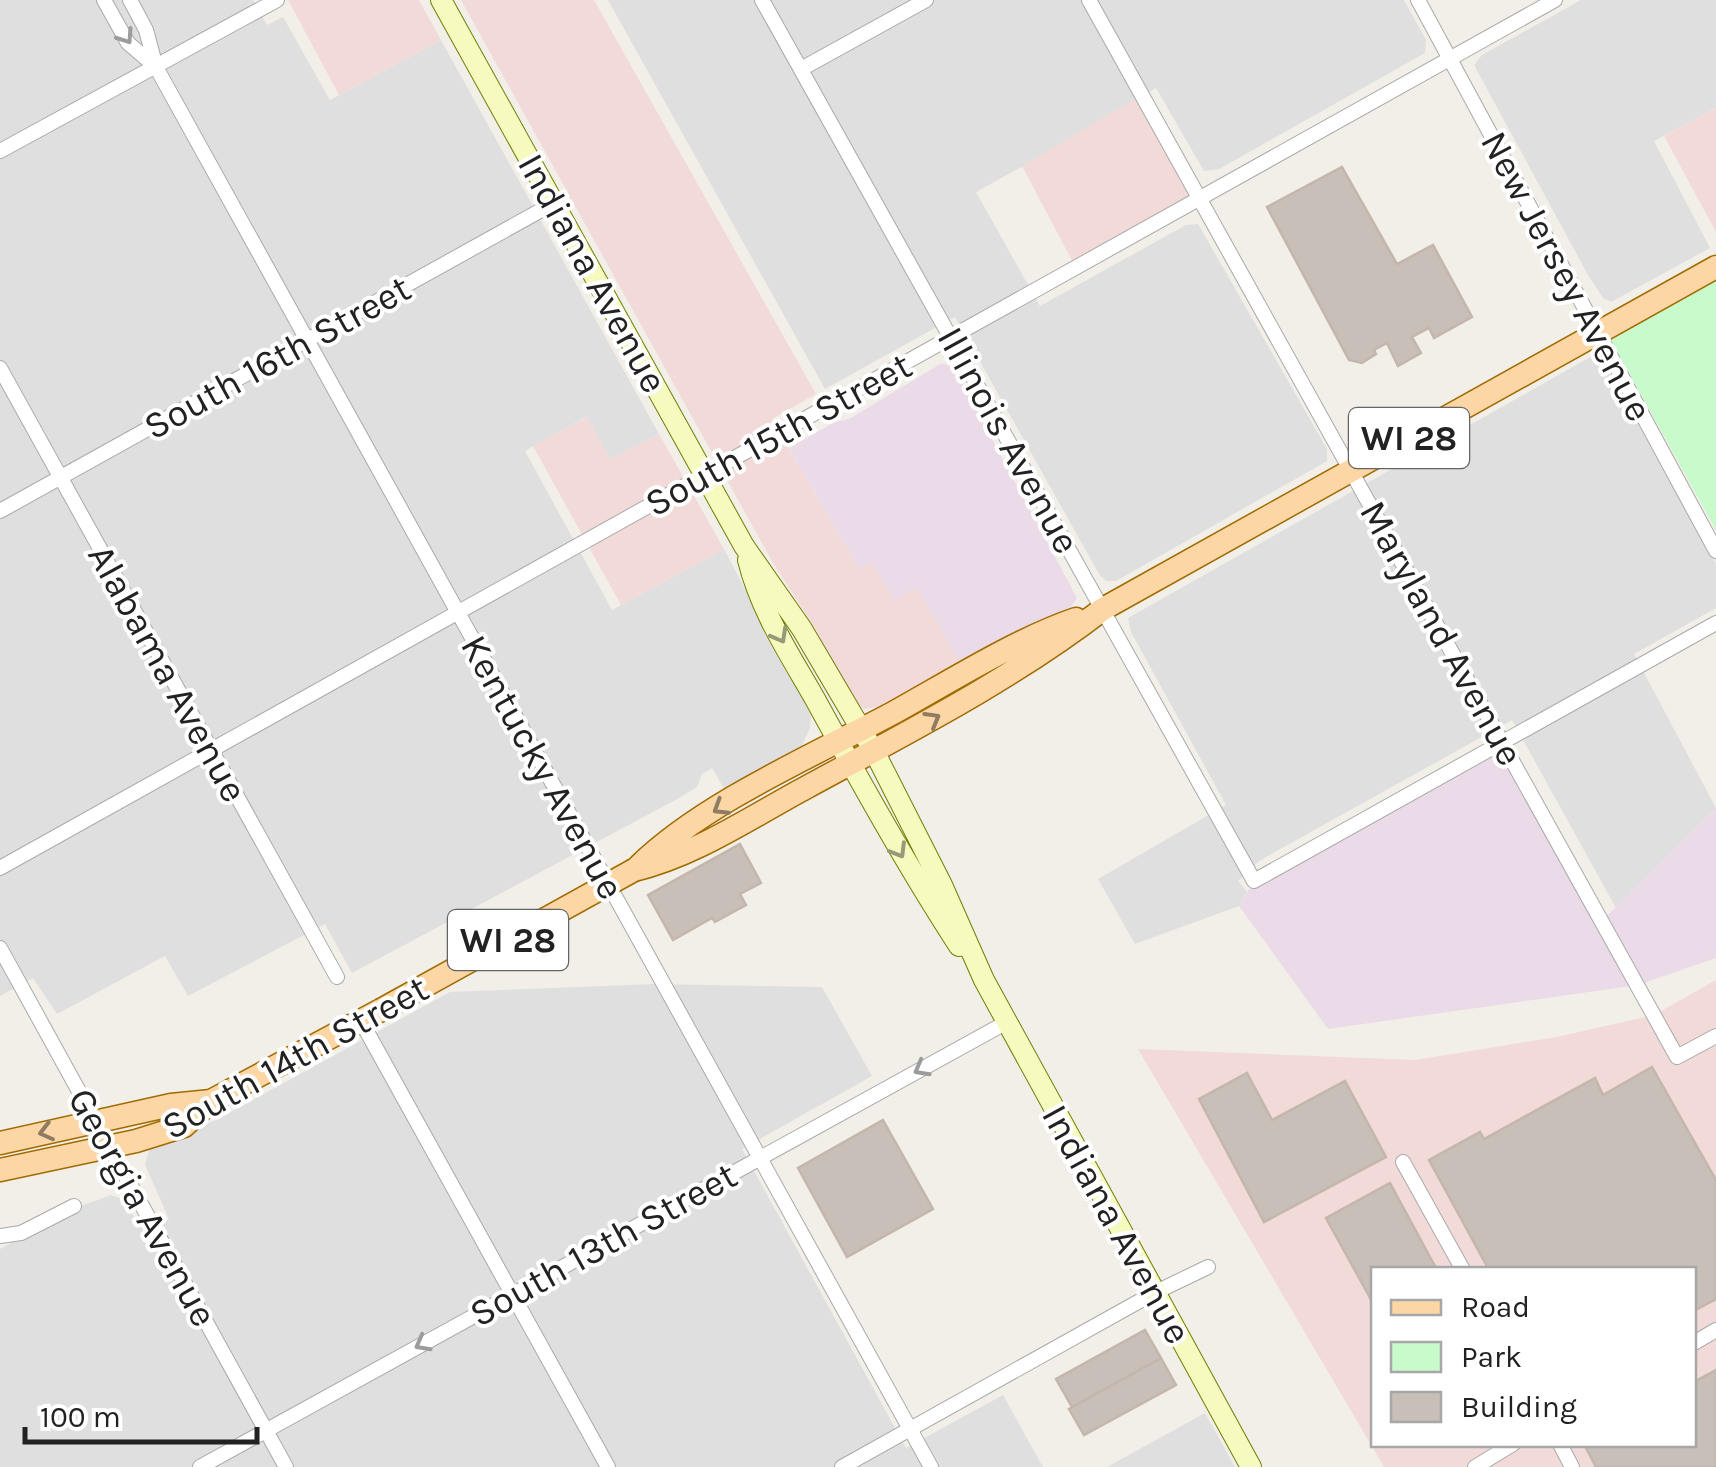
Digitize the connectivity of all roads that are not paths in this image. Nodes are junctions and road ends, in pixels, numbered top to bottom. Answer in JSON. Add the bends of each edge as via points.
{"nodes":[{"id":1,"x":104,"y":0,"type":"edge"},
{"id":2,"x":130,"y":0,"type":"edge"},
{"id":3,"x":277,"y":0,"type":"edge"},
{"id":4,"x":441,"y":0,"type":"edge"},
{"id":5,"x":762,"y":0,"type":"edge"},
{"id":6,"x":926,"y":0,"type":"edge"},
{"id":7,"x":1089,"y":0,"type":"edge"},
{"id":8,"x":1418,"y":0,"type":"edge"},
{"id":9,"x":1555,"y":0,"type":"edge"},
{"id":10,"x":1451,"y":59,"type":"junction"},
{"id":11,"x":156,"y":67,"type":"junction"},
{"id":12,"x":801,"y":69,"type":"junction"},
{"id":13,"x":0,"y":150,"type":"edge"},
{"id":14,"x":1200,"y":199,"type":"junction"},
{"id":15,"x":554,"y":203,"type":"junction"},
{"id":16,"x":1716,"y":267,"type":"edge"},
{"id":17,"x":1597,"y":334,"type":"junction"},
{"id":18,"x":951,"y":338,"type":"junction"},
{"id":19,"x":307,"y":340,"type":"junction"},
{"id":20,"x":0,"y":368,"type":"edge"},
{"id":21,"x":1351,"y":470,"type":"junction"},
{"id":22,"x":706,"y":474,"type":"junction"},
{"id":23,"x":61,"y":478,"type":"junction"},
{"id":24,"x":0,"y":511,"type":"edge"},
{"id":25,"x":744,"y":546,"type":"junction"},
{"id":26,"x":1716,"y":551,"type":"edge"},
{"id":27,"x":1103,"y":609,"type":"junction"},
{"id":28,"x":458,"y":612,"type":"junction"},
{"id":29,"x":1716,"y":623,"type":"edge"},
{"id":30,"x":862,"y":730,"type":"junction"},
{"id":31,"x":838,"y":742,"type":"junction"},
{"id":32,"x":1502,"y":742,"type":"junction"},
{"id":33,"x":211,"y":750,"type":"junction"},
{"id":34,"x":875,"y":753,"type":"junction"},
{"id":35,"x":850,"y":766,"type":"junction"},
{"id":36,"x":811,"y":771,"type":"junction"},
{"id":37,"x":0,"y":868,"type":"edge"},
{"id":38,"x":0,"y":948,"type":"edge"},
{"id":39,"x":337,"y":977,"type":"dead end"},
{"id":40,"x":984,"y":980,"type":"junction"},
{"id":41,"x":371,"y":1015,"type":"junction"},
{"id":42,"x":1006,"y":1022,"type":"junction"},
{"id":43,"x":1716,"y":1036,"type":"edge"},
{"id":44,"x":211,"y":1101,"type":"junction"},
{"id":45,"x":95,"y":1120,"type":"junction"},
{"id":46,"x":0,"y":1144,"type":"edge"},
{"id":47,"x":110,"y":1147,"type":"junction"},
{"id":48,"x":759,"y":1156,"type":"junction"},
{"id":49,"x":1403,"y":1162,"type":"dead end"},
{"id":50,"x":0,"y":1170,"type":"edge"},
{"id":51,"x":74,"y":1206,"type":"dead end"},
{"id":52,"x":0,"y":1236,"type":"edge"},
{"id":53,"x":1208,"y":1267,"type":"dead end"},
{"id":54,"x":1460,"y":1267,"type":"edge"},
{"id":55,"x":1154,"y":1293,"type":"junction"},
{"id":56,"x":512,"y":1294,"type":"junction"},
{"id":57,"x":910,"y":1429,"type":"junction"},
{"id":58,"x":266,"y":1431,"type":"junction"},
{"id":59,"x":1508,"y":1447,"type":"edge"},
{"id":60,"x":200,"y":1467,"type":"edge"},
{"id":61,"x":286,"y":1467,"type":"edge"},
{"id":62,"x":608,"y":1467,"type":"edge"},
{"id":63,"x":842,"y":1467,"type":"edge"},
{"id":64,"x":931,"y":1467,"type":"edge"},
{"id":65,"x":1251,"y":1467,"type":"edge"},
{"id":66,"x":1475,"y":1467,"type":"edge"}],
"edges":[{"from":1,"to":11,"type":"street","name":"Kentucky Avenue","one_way":true,"via":[[128,42]]},
{"from":2,"to":11,"type":"street","name":"Kentucky Avenue"},
{"from":3,"to":11,"type":"street"},
{"from":4,"to":15,"type":"main road","name":"Indiana Avenue"},
{"from":5,"to":12,"type":"street","name":"Illinois Avenue"},
{"from":6,"to":12,"type":"street"},
{"from":7,"to":14,"type":"street","name":"Maryland Avenue"},
{"from":8,"to":10,"type":"street","name":"New Jersey Avenue"},
{"from":9,"to":10,"type":"street","name":"South 15th Street"},
{"from":10,"to":14,"type":"street","name":"South 15th Street"},
{"from":10,"to":17,"type":"street","name":"New Jersey Avenue"},
{"from":11,"to":13,"type":"street"},
{"from":11,"to":19,"type":"street","name":"Kentucky Avenue"},
{"from":12,"to":18,"type":"street","name":"Illinois Avenue"},
{"from":14,"to":18,"type":"street","name":"South 15th Street"},
{"from":14,"to":21,"type":"street","name":"Maryland Avenue"},
{"from":15,"to":19,"type":"street","name":"South 16th Street"},
{"from":15,"to":22,"type":"main road","name":"Indiana Avenue"},
{"from":16,"to":17,"type":"main road","name":"South 14th Street","number":"WI 28"},
{"from":17,"to":21,"type":"main road","name":"South 14th Street","number":"WI 28"},
{"from":17,"to":26,"type":"street","name":"New Jersey Avenue"},
{"from":18,"to":22,"type":"street","name":"South 15th Street"},
{"from":18,"to":27,"type":"street","name":"Illinois Avenue"},
{"from":19,"to":23,"type":"street","name":"South 16th Street"},
{"from":19,"to":28,"type":"street","name":"Kentucky Avenue"},
{"from":20,"to":23,"type":"street","name":"Alabama Avenue"},
{"from":21,"to":27,"type":"main road","name":"South 14th Street","number":"WI 28"},
{"from":21,"to":32,"type":"street","name":"Maryland Avenue"},
{"from":22,"to":25,"type":"main road","name":"Indiana Avenue"},
{"from":22,"to":28,"type":"street","name":"South 15th Street"},
{"from":23,"to":24,"type":"street","name":"South 16th Street"},
{"from":23,"to":33,"type":"street","name":"Alabama Avenue"},
{"from":25,"to":30,"type":"main road","name":"Indiana Avenue"},
{"from":25,"to":31,"type":"main road","name":"Indiana Avenue","one_way":true,"via":[[763,602]]},
{"from":27,"to":30,"type":"main road","name":"South 14th Street","number":"WI 28","via":[[1064,622]]},
{"from":27,"to":32,"type":"street","name":"Illinois Avenue","via":[[1254,881]]},
{"from":34,"to":27,"type":"main road","name":"South 14th Street","number":"WI 28","one_way":true,"via":[[1029,662]]},
{"from":28,"to":33,"type":"street","name":"South 15th Street"},
{"from":28,"to":48,"type":"street","name":"Kentucky Avenue"},
{"from":29,"to":32,"type":"street"},
{"from":30,"to":31,"type":"main road","name":"South 14th Street","number":"WI 28"},
{"from":30,"to":34,"type":"main road","name":"Indiana Avenue"},
{"from":31,"to":35,"type":"main road","name":"Indiana Avenue"},
{"from":31,"to":36,"type":"main road","name":"South 14th Street","number":"WI 28"},
{"from":32,"to":43,"type":"street","name":"Maryland Avenue","via":[[1678,1057]]},
{"from":33,"to":37,"type":"street","name":"South 15th Street"},
{"from":33,"to":39,"type":"street","name":"Alabama Avenue"},
{"from":34,"to":35,"type":"main road","name":"South 14th Street","number":"WI 28"},
{"from":34,"to":40,"type":"main road","name":"Indiana Avenue"},
{"from":35,"to":36,"type":"main road","name":"South 14th Street","number":"WI 28"},
{"from":35,"to":40,"type":"main road","name":"Indiana Avenue","one_way":true},
{"from":36,"to":41,"type":"main road","name":"South 14th Street","number":"WI 28","bridge":true,"via":[[746,792],[634,870]]},
{"from":38,"to":45,"type":"street","name":"Georgia Avenue"},
{"from":40,"to":42,"type":"main road","name":"Indiana Avenue"},
{"from":41,"to":44,"type":"main road","name":"South 14th Street","number":"WI 28"},
{"from":41,"to":56,"type":"street"},
{"from":42,"to":48,"type":"street","name":"South 13th Street","one_way":true},
{"from":42,"to":55,"type":"main road","name":"Indiana Avenue"},
{"from":44,"to":45,"type":"main road","number":"WI 28"},
{"from":44,"to":47,"type":"main road","name":"South 14th Street","number":"WI 28","via":[[184,1126]]},
{"from":45,"to":46,"type":"main road","number":"WI 28","one_way":true},
{"from":45,"to":47,"type":"street","name":"Georgia Avenue"},
{"from":47,"to":50,"type":"main road","number":"WI 28"},
{"from":47,"to":58,"type":"street","name":"Georgia Avenue"},
{"from":48,"to":56,"type":"street","name":"South 13th Street"},
{"from":48,"to":57,"type":"street","name":"Kentucky Avenue"},
{"from":49,"to":54,"type":"street"},
{"from":51,"to":52,"type":"street","via":[[21,1233]]},
{"from":53,"to":55,"type":"street"},
{"from":55,"to":57,"type":"street"},
{"from":55,"to":65,"type":"main road","name":"Indiana Avenue"},
{"from":56,"to":58,"type":"street","name":"South 13th Street","one_way":true},
{"from":56,"to":62,"type":"street"},
{"from":57,"to":63,"type":"street"},
{"from":57,"to":64,"type":"street","name":"Kentucky Avenue"},
{"from":58,"to":60,"type":"street","name":"South 13th Street"},
{"from":58,"to":61,"type":"street","name":"Georgia Avenue"},
{"from":59,"to":66,"type":"street"}]}
